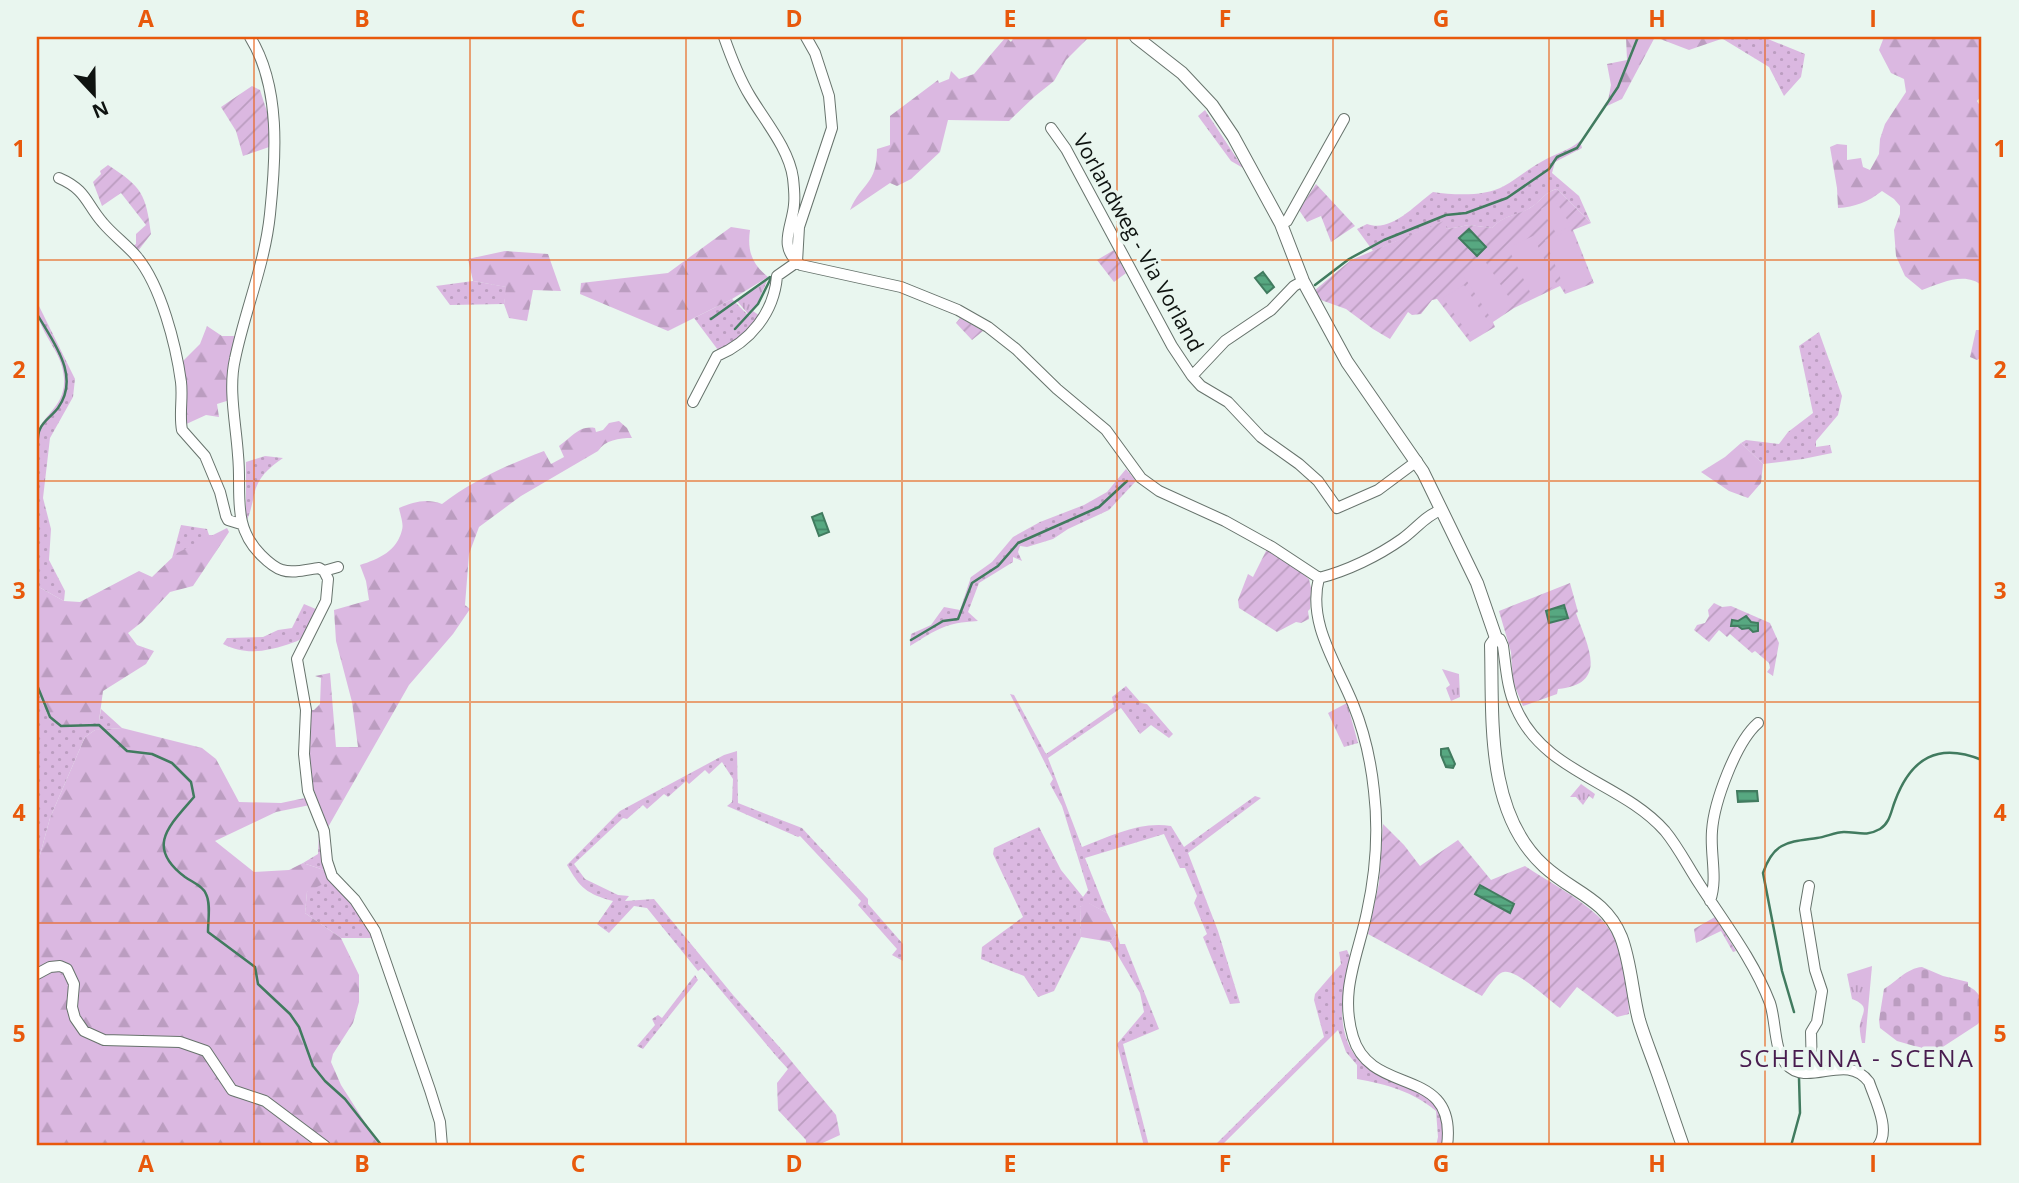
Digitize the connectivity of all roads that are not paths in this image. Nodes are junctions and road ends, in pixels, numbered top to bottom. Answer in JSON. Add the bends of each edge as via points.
{"nodes":[{"id":1,"x":250,"y":37,"type":"edge"},
{"id":2,"x":723,"y":37,"type":"edge"},
{"id":3,"x":806,"y":37,"type":"edge"},
{"id":4,"x":1136,"y":37,"type":"edge"},
{"id":5,"x":1344,"y":119,"type":"dead end"},
{"id":6,"x":1051,"y":128,"type":"dead end"},
{"id":7,"x":60,"y":178,"type":"dead end"},
{"id":8,"x":1281,"y":224,"type":"junction"},
{"id":9,"x":797,"y":262,"type":"junction"},
{"id":10,"x":1303,"y":281,"type":"junction"},
{"id":11,"x":1192,"y":376,"type":"junction"},
{"id":12,"x":693,"y":402,"type":"dead end"},
{"id":13,"x":1417,"y":461,"type":"junction"},
{"id":14,"x":1441,"y":510,"type":"junction"},
{"id":15,"x":241,"y":524,"type":"junction"},
{"id":16,"x":338,"y":567,"type":"dead end"},
{"id":17,"x":324,"y":571,"type":"junction"},
{"id":18,"x":1319,"y":578,"type":"junction"},
{"id":19,"x":1496,"y":638,"type":"junction"},
{"id":20,"x":1758,"y":723,"type":"dead end"},
{"id":21,"x":1809,"y":886,"type":"dead end"},
{"id":22,"x":1710,"y":901,"type":"junction"},
{"id":23,"x":37,"y":974,"type":"edge"},
{"id":24,"x":1808,"y":1072,"type":"junction"},
{"id":25,"x":325,"y":1146,"type":"edge"},
{"id":26,"x":442,"y":1146,"type":"edge"},
{"id":27,"x":1447,"y":1146,"type":"edge"},
{"id":28,"x":1683,"y":1146,"type":"edge"},
{"id":29,"x":1878,"y":1146,"type":"edge"}],
"edges":[{"from":1,"to":15,"type":"street","via":[[268,84],[274,129],[267,240],[234,362]]},
{"from":2,"to":9,"type":"street","via":[[792,174],[794,205],[786,234]]},
{"from":3,"to":9,"type":"street","via":[[829,96],[832,128],[799,227]]},
{"from":4,"to":8,"type":"street","via":[[1182,73],[1212,105]]},
{"from":5,"to":8,"type":"street","via":[[1287,222]]},
{"from":6,"to":11,"type":"street","name":"Vorlandweg - Via Vorland"},
{"from":7,"to":15,"type":"street","via":[[88,199],[93,212],[135,254],[151,281],[169,327],[182,385],[182,430],[205,456],[228,520]]},
{"from":8,"to":10,"type":"street"},
{"from":9,"to":12,"type":"street","via":[[778,276],[772,301],[751,333],[735,349],[717,356]]},
{"from":9,"to":18,"type":"street","via":[[901,287],[988,327],[1106,430],[1141,478],[1272,547]]},
{"from":10,"to":11,"type":"street","name":"Vorlandweg - Via Vorland","via":[[1225,341]]},
{"from":10,"to":13,"type":"street","via":[[1359,381]]},
{"from":11,"to":13,"type":"street","name":"Vorlandweg - Via Vorland","via":[[1318,481],[1337,509],[1378,490]]},
{"from":13,"to":14,"type":"street"},
{"from":14,"to":18,"type":"street","via":[[1394,544]]},
{"from":14,"to":19,"type":"street","via":[[1477,583]]},
{"from":15,"to":17,"type":"street","via":[[264,559],[283,571]]},
{"from":16,"to":17,"type":"street"},
{"from":17,"to":26,"type":"street","via":[[326,601],[297,659],[306,710],[308,791],[324,831],[332,876],[375,931],[440,1122]]},
{"from":18,"to":27,"type":"street","via":[[1318,616],[1367,750],[1377,826],[1376,862],[1347,996],[1348,1017],[1357,1049],[1366,1061],[1428,1091],[1441,1103],[1447,1116]]},
{"from":19,"to":22,"type":"street","via":[[1503,646],[1514,706],[1531,733],[1560,761],[1647,814],[1680,850]]},
{"from":19,"to":28,"type":"street","via":[[1491,645],[1493,720],[1499,780],[1508,812],[1534,857],[1611,918],[1627,959],[1640,1024]]},
{"from":20,"to":22,"type":"street","via":[[1722,785],[1712,830],[1714,889]]},
{"from":21,"to":24,"type":"street","via":[[1805,909],[1822,991]]},
{"from":22,"to":24,"type":"street","via":[[1766,995],[1783,1059],[1793,1069]]},
{"from":23,"to":25,"type":"street","via":[[50,967],[67,969],[74,984],[75,1018],[84,1031],[104,1040],[180,1042],[206,1051],[232,1090],[265,1101]]},
{"from":24,"to":29,"type":"street","via":[[1849,1068],[1865,1077],[1884,1135]]}]}
